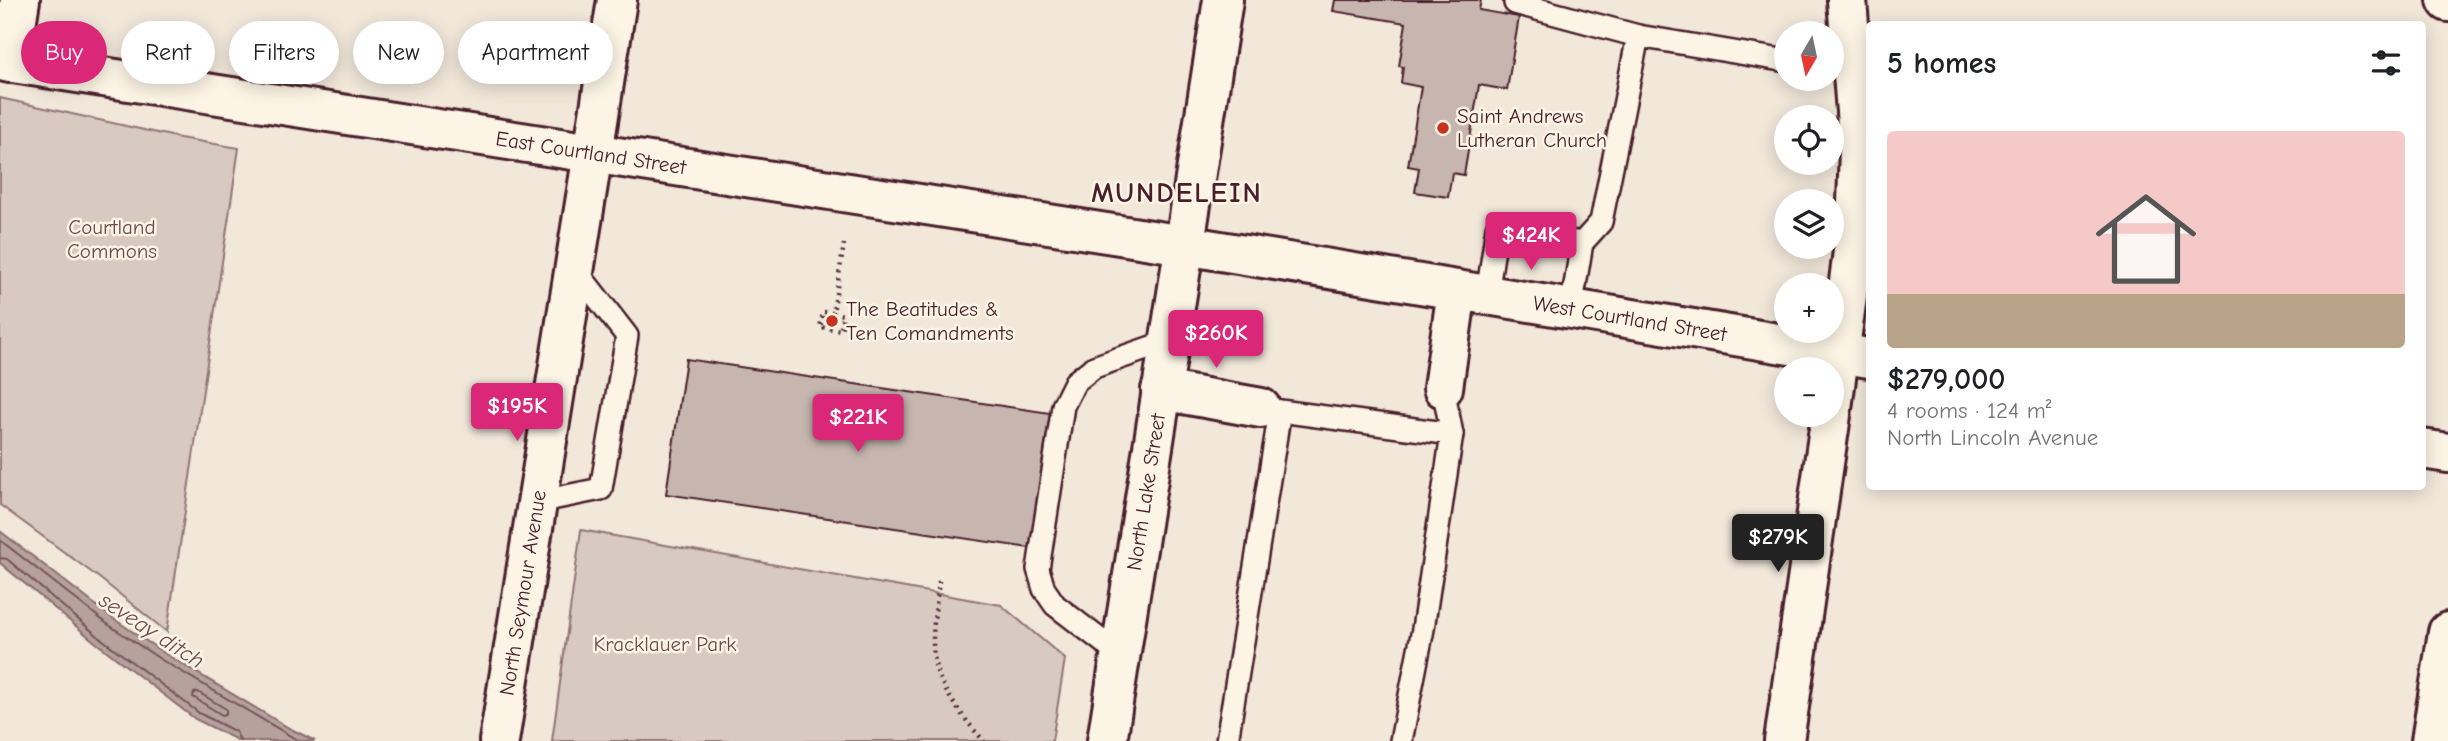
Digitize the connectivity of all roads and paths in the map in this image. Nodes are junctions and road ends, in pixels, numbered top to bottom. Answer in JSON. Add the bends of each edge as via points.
{"nodes":[{"id":1,"x":20,"y":0,"type":"edge"},
{"id":2,"x":617,"y":0,"type":"edge"},
{"id":3,"x":1223,"y":0,"type":"edge"},
{"id":4,"x":1516,"y":0,"type":"edge"},
{"id":5,"x":1847,"y":0,"type":"edge"},
{"id":6,"x":1638,"y":36,"type":"junction"},
{"id":7,"x":1844,"y":40,"type":"edge"},
{"id":8,"x":1774,"y":59,"type":"edge"},
{"id":9,"x":5,"y":62,"type":"edge"},
{"id":10,"x":1844,"y":77,"type":"edge"},
{"id":11,"x":593,"y":153,"type":"junction"},
{"id":12,"x":1582,"y":243,"type":"junction"},
{"id":13,"x":844,"y":244,"type":"dead end"},
{"id":14,"x":1184,"y":245,"type":"junction"},
{"id":15,"x":575,"y":269,"type":"junction"},
{"id":16,"x":1472,"y":292,"type":"junction"},
{"id":17,"x":1571,"y":309,"type":"junction"},
{"id":18,"x":833,"y":313,"type":"junction"},
{"id":19,"x":1169,"y":341,"type":"junction"},
{"id":20,"x":1855,"y":356,"type":"edge"},
{"id":21,"x":1844,"y":381,"type":"edge"},
{"id":22,"x":1443,"y":388,"type":"joint"},
{"id":23,"x":1161,"y":390,"type":"junction"},
{"id":24,"x":1271,"y":409,"type":"junction"},
{"id":25,"x":1829,"y":427,"type":"edge"},
{"id":26,"x":1452,"y":434,"type":"junction"},
{"id":27,"x":2426,"y":450,"type":"edge"},
{"id":28,"x":2448,"y":453,"type":"edge"},
{"id":29,"x":537,"y":502,"type":"junction"},
{"id":30,"x":939,"y":581,"type":"dead end"},
{"id":31,"x":2448,"y":632,"type":"edge"},
{"id":32,"x":1121,"y":654,"type":"junction"},
{"id":33,"x":499,"y":741,"type":"edge"},
{"id":34,"x":984,"y":741,"type":"edge"},
{"id":35,"x":1107,"y":741,"type":"edge"},
{"id":36,"x":1227,"y":741,"type":"edge"},
{"id":37,"x":1401,"y":741,"type":"edge"},
{"id":38,"x":1784,"y":741,"type":"edge"},
{"id":39,"x":2431,"y":741,"type":"edge"}],
"edges":[{"from":1,"to":9,"type":"street"},
{"from":2,"to":11,"type":"street","name":"North Seymour Avenue"},
{"from":3,"to":14,"type":"street","name":"North Lake Street"},
{"from":4,"to":6,"type":"lane"},
{"from":5,"to":7,"type":"street"},
{"from":6,"to":8,"type":"lane"},
{"from":6,"to":12,"type":"lane","via":[[1601,222]]},
{"from":9,"to":11,"type":"street","name":"East Courtland Street"},
{"from":10,"to":20,"type":"street","via":[[1859,149]]},
{"from":11,"to":14,"type":"street","name":"East Courtland Street"},
{"from":11,"to":15,"type":"street","name":"North Seymour Avenue"},
{"from":12,"to":16,"type":"lane","via":[[1497,228]]},
{"from":12,"to":17,"type":"lane"},
{"from":13,"to":18,"type":"path"},
{"from":14,"to":16,"type":"street","name":"West Courtland Street"},
{"from":14,"to":19,"type":"street","name":"North Lake Street"},
{"from":15,"to":29,"type":"street","name":"North Seymour Avenue"},
{"from":15,"to":29,"type":"lane","via":[[627,336],[601,489]]},
{"from":16,"to":17,"type":"street","name":"West Courtland Street"},
{"from":16,"to":22,"type":"street"},
{"from":17,"to":20,"type":"street","name":"West Courtland Street"},
{"from":18,"to":18,"type":"path","via":[[843,315],[841,330],[820,327],[823,312]]},
{"from":19,"to":23,"type":"street","name":"North Lake Street"},
{"from":19,"to":32,"type":"lane","via":[[1094,366],[1074,382],[1063,406],[1038,569],[1055,605]]},
{"from":20,"to":21,"type":"street"},
{"from":22,"to":26,"type":"lane"},
{"from":23,"to":24,"type":"street"},
{"from":23,"to":32,"type":"street","name":"North Lake Street"},
{"from":24,"to":26,"type":"lane"},
{"from":24,"to":36,"type":"lane"},
{"from":25,"to":38,"type":"street"},
{"from":26,"to":37,"type":"lane"},
{"from":27,"to":28,"type":"street"},
{"from":29,"to":33,"type":"street","name":"North Seymour Avenue"},
{"from":30,"to":34,"type":"path","via":[[933,635],[936,669]]},
{"from":31,"to":39,"type":"street"},
{"from":32,"to":35,"type":"street","name":"North Lake Street"}]}
